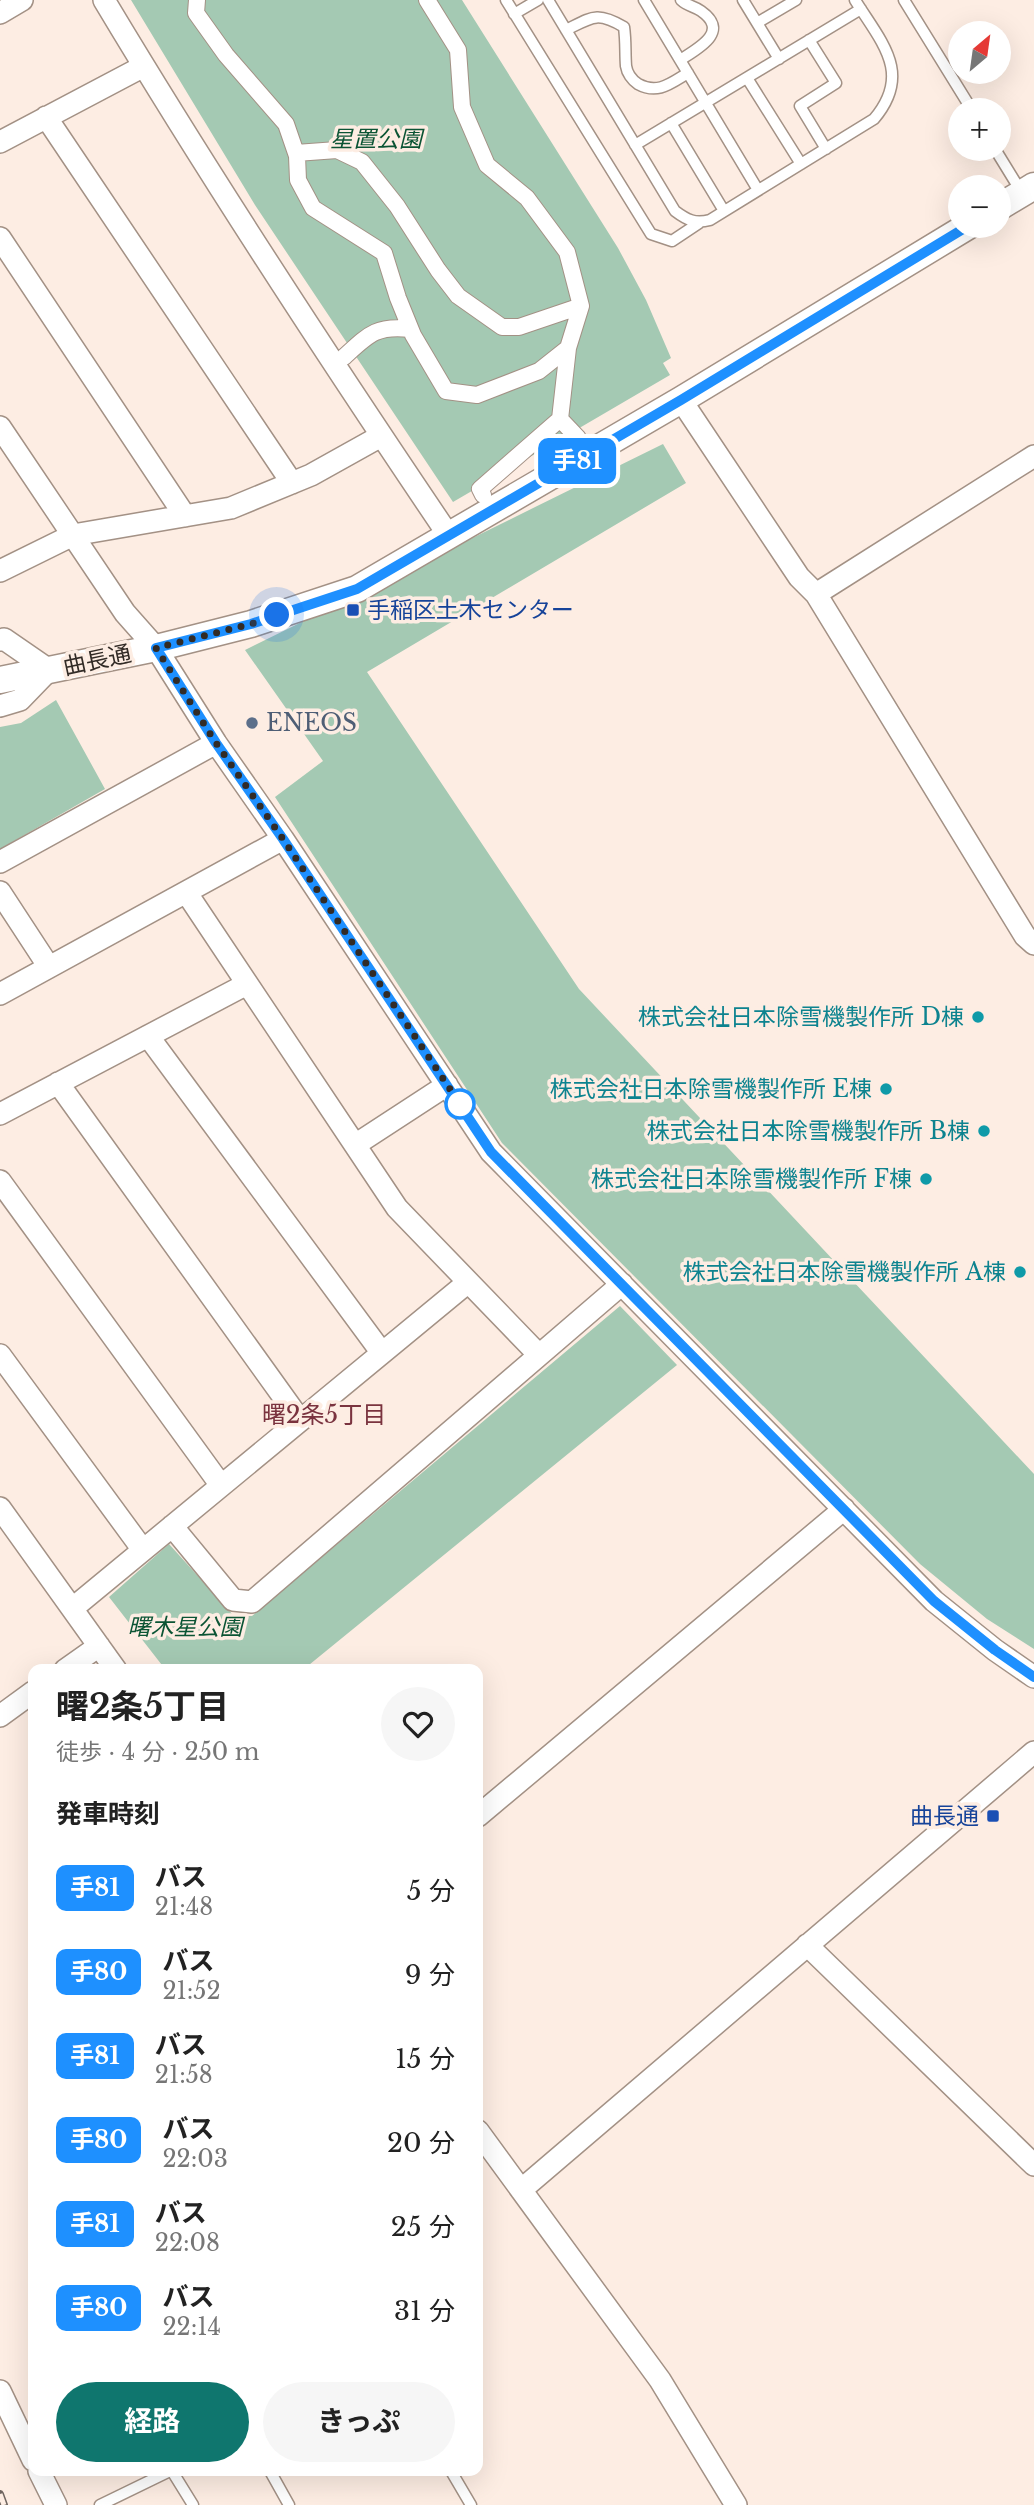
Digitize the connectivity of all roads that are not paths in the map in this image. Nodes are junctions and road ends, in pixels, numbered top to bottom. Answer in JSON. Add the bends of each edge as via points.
{"nodes":[{"id":1,"x":22,"y":0,"type":"edge"},
{"id":2,"x":104,"y":0,"type":"edge"},
{"id":3,"x":197,"y":0,"type":"edge"},
{"id":4,"x":427,"y":0,"type":"edge"},
{"id":5,"x":506,"y":0,"type":"edge"},
{"id":6,"x":538,"y":0,"type":"edge"},
{"id":7,"x":548,"y":0,"type":"edge"},
{"id":8,"x":644,"y":0,"type":"edge"},
{"id":9,"x":681,"y":0,"type":"edge"},
{"id":10,"x":743,"y":0,"type":"edge"},
{"id":11,"x":796,"y":0,"type":"edge"},
{"id":12,"x":904,"y":0,"type":"edge"},
{"id":13,"x":858,"y":5,"type":"edge"},
{"id":14,"x":0,"y":13,"type":"edge"},
{"id":15,"x":514,"y":14,"type":"junction"},
{"id":16,"x":757,"y":23,"type":"junction"},
{"id":17,"x":566,"y":30,"type":"junction"},
{"id":18,"x":809,"y":40,"type":"junction"},
{"id":19,"x":779,"y":58,"type":"junction"},
{"id":20,"x":680,"y":60,"type":"junction"},
{"id":21,"x":144,"y":66,"type":"junction"},
{"id":22,"x":688,"y":73,"type":"junction"},
{"id":23,"x":747,"y":78,"type":"junction"},
{"id":24,"x":965,"y":98,"type":"edge"},
{"id":25,"x":706,"y":102,"type":"junction"},
{"id":26,"x":46,"y":117,"type":"junction"},
{"id":27,"x":671,"y":123,"type":"junction"},
{"id":28,"x":0,"y":142,"type":"edge"},
{"id":29,"x":635,"y":145,"type":"junction"},
{"id":30,"x":826,"y":149,"type":"junction"},
{"id":31,"x":296,"y":153,"type":"junction"},
{"id":32,"x":1005,"y":161,"type":"edge"},
{"id":33,"x":801,"y":164,"type":"junction"},
{"id":34,"x":1028,"y":189,"type":"edge"},
{"id":35,"x":758,"y":190,"type":"junction"},
{"id":36,"x":1011,"y":200,"type":"edge"},
{"id":37,"x":724,"y":211,"type":"junction"},
{"id":38,"x":699,"y":223,"type":"junction"},
{"id":39,"x":0,"y":238,"type":"edge"},
{"id":40,"x":948,"y":238,"type":"edge"},
{"id":41,"x":581,"y":306,"type":"junction"},
{"id":42,"x":410,"y":329,"type":"junction"},
{"id":43,"x":568,"y":348,"type":"junction"},
{"id":44,"x":344,"y":356,"type":"dead end"},
{"id":45,"x":681,"y":400,"type":"junction"},
{"id":46,"x":560,"y":419,"type":"junction"},
{"id":47,"x":0,"y":427,"type":"edge"},
{"id":48,"x":381,"y":436,"type":"junction"},
{"id":49,"x":578,"y":438,"type":"dead end"},
{"id":50,"x":1034,"y":456,"type":"edge"},
{"id":51,"x":292,"y":482,"type":"junction"},
{"id":52,"x":483,"y":495,"type":"dead end"},
{"id":53,"x":185,"y":516,"type":"junction"},
{"id":54,"x":73,"y":535,"type":"junction"},
{"id":55,"x":449,"y":536,"type":"junction"},
{"id":56,"x":0,"y":571,"type":"edge"},
{"id":57,"x":816,"y":594,"type":"junction"},
{"id":58,"x":0,"y":640,"type":"edge"},
{"id":59,"x":156,"y":648,"type":"junction"},
{"id":60,"x":49,"y":670,"type":"junction"},
{"id":61,"x":0,"y":680,"type":"edge"},
{"id":62,"x":0,"y":706,"type":"edge"},
{"id":63,"x":216,"y":743,"type":"junction"},
{"id":64,"x":283,"y":839,"type":"junction"},
{"id":65,"x":0,"y":862,"type":"edge"},
{"id":66,"x":0,"y":892,"type":"edge"},
{"id":67,"x":186,"y":892,"type":"junction"},
{"id":68,"x":1031,"y":936,"type":"edge"},
{"id":69,"x":49,"y":967,"type":"junction"},
{"id":70,"x":247,"y":984,"type":"junction"},
{"id":71,"x":0,"y":994,"type":"edge"},
{"id":72,"x":148,"y":1036,"type":"junction"},
{"id":73,"x":58,"y":1083,"type":"junction"},
{"id":74,"x":447,"y":1085,"type":"junction"},
{"id":75,"x":0,"y":1114,"type":"edge"},
{"id":76,"x":355,"y":1144,"type":"junction"},
{"id":77,"x":0,"y":1181,"type":"edge"},
{"id":78,"x":467,"y":1283,"type":"junction"},
{"id":79,"x":622,"y":1284,"type":"junction"},
{"id":80,"x":382,"y":1353,"type":"junction"},
{"id":81,"x":0,"y":1355,"type":"edge"},
{"id":82,"x":539,"y":1356,"type":"junction"},
{"id":83,"x":300,"y":1420,"type":"junction"},
{"id":84,"x":220,"y":1484,"type":"junction"},
{"id":85,"x":0,"y":1508,"type":"edge"},
{"id":86,"x":844,"y":1509,"type":"junction"},
{"id":87,"x":172,"y":1526,"type":"junction"},
{"id":88,"x":144,"y":1550,"type":"junction"},
{"id":89,"x":73,"y":1608,"type":"junction"},
{"id":90,"x":99,"y":1646,"type":"junction"},
{"id":91,"x":74,"y":1664,"type":"edge"},
{"id":92,"x":112,"y":1664,"type":"edge"},
{"id":93,"x":1034,"y":1677,"type":"edge"},
{"id":94,"x":28,"y":1696,"type":"edge"},
{"id":95,"x":0,"y":1716,"type":"edge"},
{"id":96,"x":1034,"y":1752,"type":"edge"},
{"id":97,"x":483,"y":1812,"type":"edge"},
{"id":98,"x":807,"y":1945,"type":"junction"},
{"id":99,"x":483,"y":2138,"type":"edge"},
{"id":100,"x":1034,"y":2165,"type":"edge"},
{"id":101,"x":521,"y":2190,"type":"junction"},
{"id":102,"x":0,"y":2391,"type":"edge"},
{"id":103,"x":28,"y":2450,"type":"edge"},
{"id":104,"x":41,"y":2476,"type":"edge"},
{"id":105,"x":161,"y":2476,"type":"edge"},
{"id":106,"x":174,"y":2476,"type":"edge"},
{"id":107,"x":273,"y":2476,"type":"edge"},
{"id":108,"x":454,"y":2476,"type":"edge"},
{"id":109,"x":56,"y":2505,"type":"edge"},
{"id":110,"x":100,"y":2505,"type":"edge"},
{"id":111,"x":192,"y":2505,"type":"edge"},
{"id":112,"x":289,"y":2505,"type":"edge"},
{"id":113,"x":471,"y":2505,"type":"edge"},
{"id":114,"x":736,"y":2505,"type":"edge"}],
"edges":[{"from":1,"to":14,"type":"street"},
{"from":2,"to":21,"type":"street"},
{"from":3,"to":31,"type":"street","via":[[196,13],[285,124]]},
{"from":4,"to":41,"type":"street","via":[[458,50],[463,107],[487,165],[527,198],[567,252]]},
{"from":5,"to":15,"type":"lane"},
{"from":6,"to":15,"type":"lane"},
{"from":7,"to":17,"type":"lane"},
{"from":8,"to":20,"type":"lane"},
{"from":9,"to":20,"type":"lane","via":[[710,20],[712,33],[708,42]]},
{"from":10,"to":16,"type":"lane"},
{"from":11,"to":16,"type":"lane"},
{"from":12,"to":24,"type":"lane"},
{"from":13,"to":18,"type":"lane"},
{"from":13,"to":30,"type":"lane","via":[[888,53],[893,83],[874,119]]},
{"from":15,"to":38,"type":"lane","via":[[651,234],[672,241]]},
{"from":16,"to":19,"type":"lane"},
{"from":17,"to":22,"type":"lane","via":[[593,16],[608,17],[624,27],[626,69],[634,82],[650,90]]},
{"from":17,"to":29,"type":"lane"},
{"from":18,"to":19,"type":"lane"},
{"from":18,"to":30,"type":"lane","via":[[836,83],[800,106]]},
{"from":19,"to":23,"type":"lane"},
{"from":20,"to":22,"type":"lane"},
{"from":21,"to":26,"type":"street"},
{"from":21,"to":48,"type":"street"},
{"from":22,"to":25,"type":"lane"},
{"from":23,"to":25,"type":"lane"},
{"from":23,"to":33,"type":"lane"},
{"from":25,"to":27,"type":"lane"},
{"from":25,"to":35,"type":"lane"},
{"from":26,"to":28,"type":"street"},
{"from":26,"to":51,"type":"street"},
{"from":27,"to":29,"type":"lane"},
{"from":27,"to":37,"type":"lane"},
{"from":29,"to":38,"type":"lane","via":[[675,211]]},
{"from":30,"to":33,"type":"lane"},
{"from":31,"to":41,"type":"street","via":[[337,150],[362,162],[458,296],[502,327],[519,327]]},
{"from":31,"to":42,"type":"street","via":[[298,180],[313,208],[384,253]]},
{"from":32,"to":34,"type":"lane"},
{"from":33,"to":35,"type":"lane"},
{"from":34,"to":36,"type":"street"},
{"from":35,"to":37,"type":"lane"},
{"from":37,"to":38,"type":"lane"},
{"from":39,"to":53,"type":"street"},
{"from":40,"to":45,"type":"street","name":"曲長通"},
{"from":41,"to":43,"type":"street"},
{"from":42,"to":43,"type":"street","via":[[446,391],[477,395],[538,372]]},
{"from":42,"to":44,"type":"street","via":[[389,326],[367,336]]},
{"from":43,"to":46,"type":"street"},
{"from":45,"to":55,"type":"street","name":"曲長通"},
{"from":45,"to":57,"type":"street","via":[[799,577]]},
{"from":46,"to":49,"type":"street"},
{"from":46,"to":52,"type":"street","via":[[480,489]]},
{"from":47,"to":54,"type":"street"},
{"from":48,"to":51,"type":"street"},
{"from":48,"to":55,"type":"street"},
{"from":50,"to":57,"type":"street"},
{"from":51,"to":53,"type":"street","via":[[231,508]]},
{"from":53,"to":54,"type":"street"},
{"from":54,"to":56,"type":"street"},
{"from":54,"to":59,"type":"street","via":[[125,613]]},
{"from":55,"to":59,"type":"street","name":"曲長通","via":[[357,589],[251,624]]},
{"from":57,"to":68,"type":"street"},
{"from":58,"to":60,"type":"street"},
{"from":59,"to":60,"type":"street","name":"曲長通"},
{"from":59,"to":63,"type":"street"},
{"from":60,"to":61,"type":"street","name":"曲長通"},
{"from":60,"to":62,"type":"street","via":[[20,700]]},
{"from":63,"to":64,"type":"street"},
{"from":63,"to":65,"type":"street"},
{"from":64,"to":67,"type":"street"},
{"from":64,"to":74,"type":"street"},
{"from":66,"to":69,"type":"street"},
{"from":67,"to":69,"type":"street"},
{"from":67,"to":70,"type":"street"},
{"from":69,"to":71,"type":"street"},
{"from":70,"to":72,"type":"street"},
{"from":70,"to":76,"type":"street"},
{"from":72,"to":73,"type":"street"},
{"from":72,"to":80,"type":"street"},
{"from":73,"to":75,"type":"street"},
{"from":73,"to":83,"type":"street"},
{"from":74,"to":76,"type":"street"},
{"from":74,"to":79,"type":"street","via":[[491,1152]]},
{"from":76,"to":78,"type":"street","via":[[397,1208]]},
{"from":77,"to":84,"type":"street"},
{"from":78,"to":80,"type":"street"},
{"from":78,"to":82,"type":"street"},
{"from":79,"to":82,"type":"street"},
{"from":79,"to":86,"type":"street"},
{"from":80,"to":83,"type":"street"},
{"from":81,"to":88,"type":"street"},
{"from":82,"to":87,"type":"street","via":[[252,1602],[233,1600]]},
{"from":83,"to":84,"type":"street"},
{"from":84,"to":87,"type":"street"},
{"from":85,"to":89,"type":"street"},
{"from":86,"to":93,"type":"street","via":[[934,1601]]},
{"from":86,"to":97,"type":"street"},
{"from":87,"to":88,"type":"street"},
{"from":88,"to":89,"type":"street"},
{"from":89,"to":90,"type":"street"},
{"from":90,"to":91,"type":"street"},
{"from":90,"to":92,"type":"street"},
{"from":94,"to":95,"type":"street"},
{"from":96,"to":98,"type":"street"},
{"from":98,"to":100,"type":"street"},
{"from":98,"to":101,"type":"street"},
{"from":99,"to":101,"type":"street"},
{"from":101,"to":114,"type":"street","via":[[660,2380]]},
{"from":102,"to":103,"type":"street"},
{"from":104,"to":109,"type":"street"},
{"from":105,"to":110,"type":"lane"},
{"from":106,"to":111,"type":"lane"},
{"from":107,"to":112,"type":"lane"},
{"from":108,"to":113,"type":"lane"}]}
